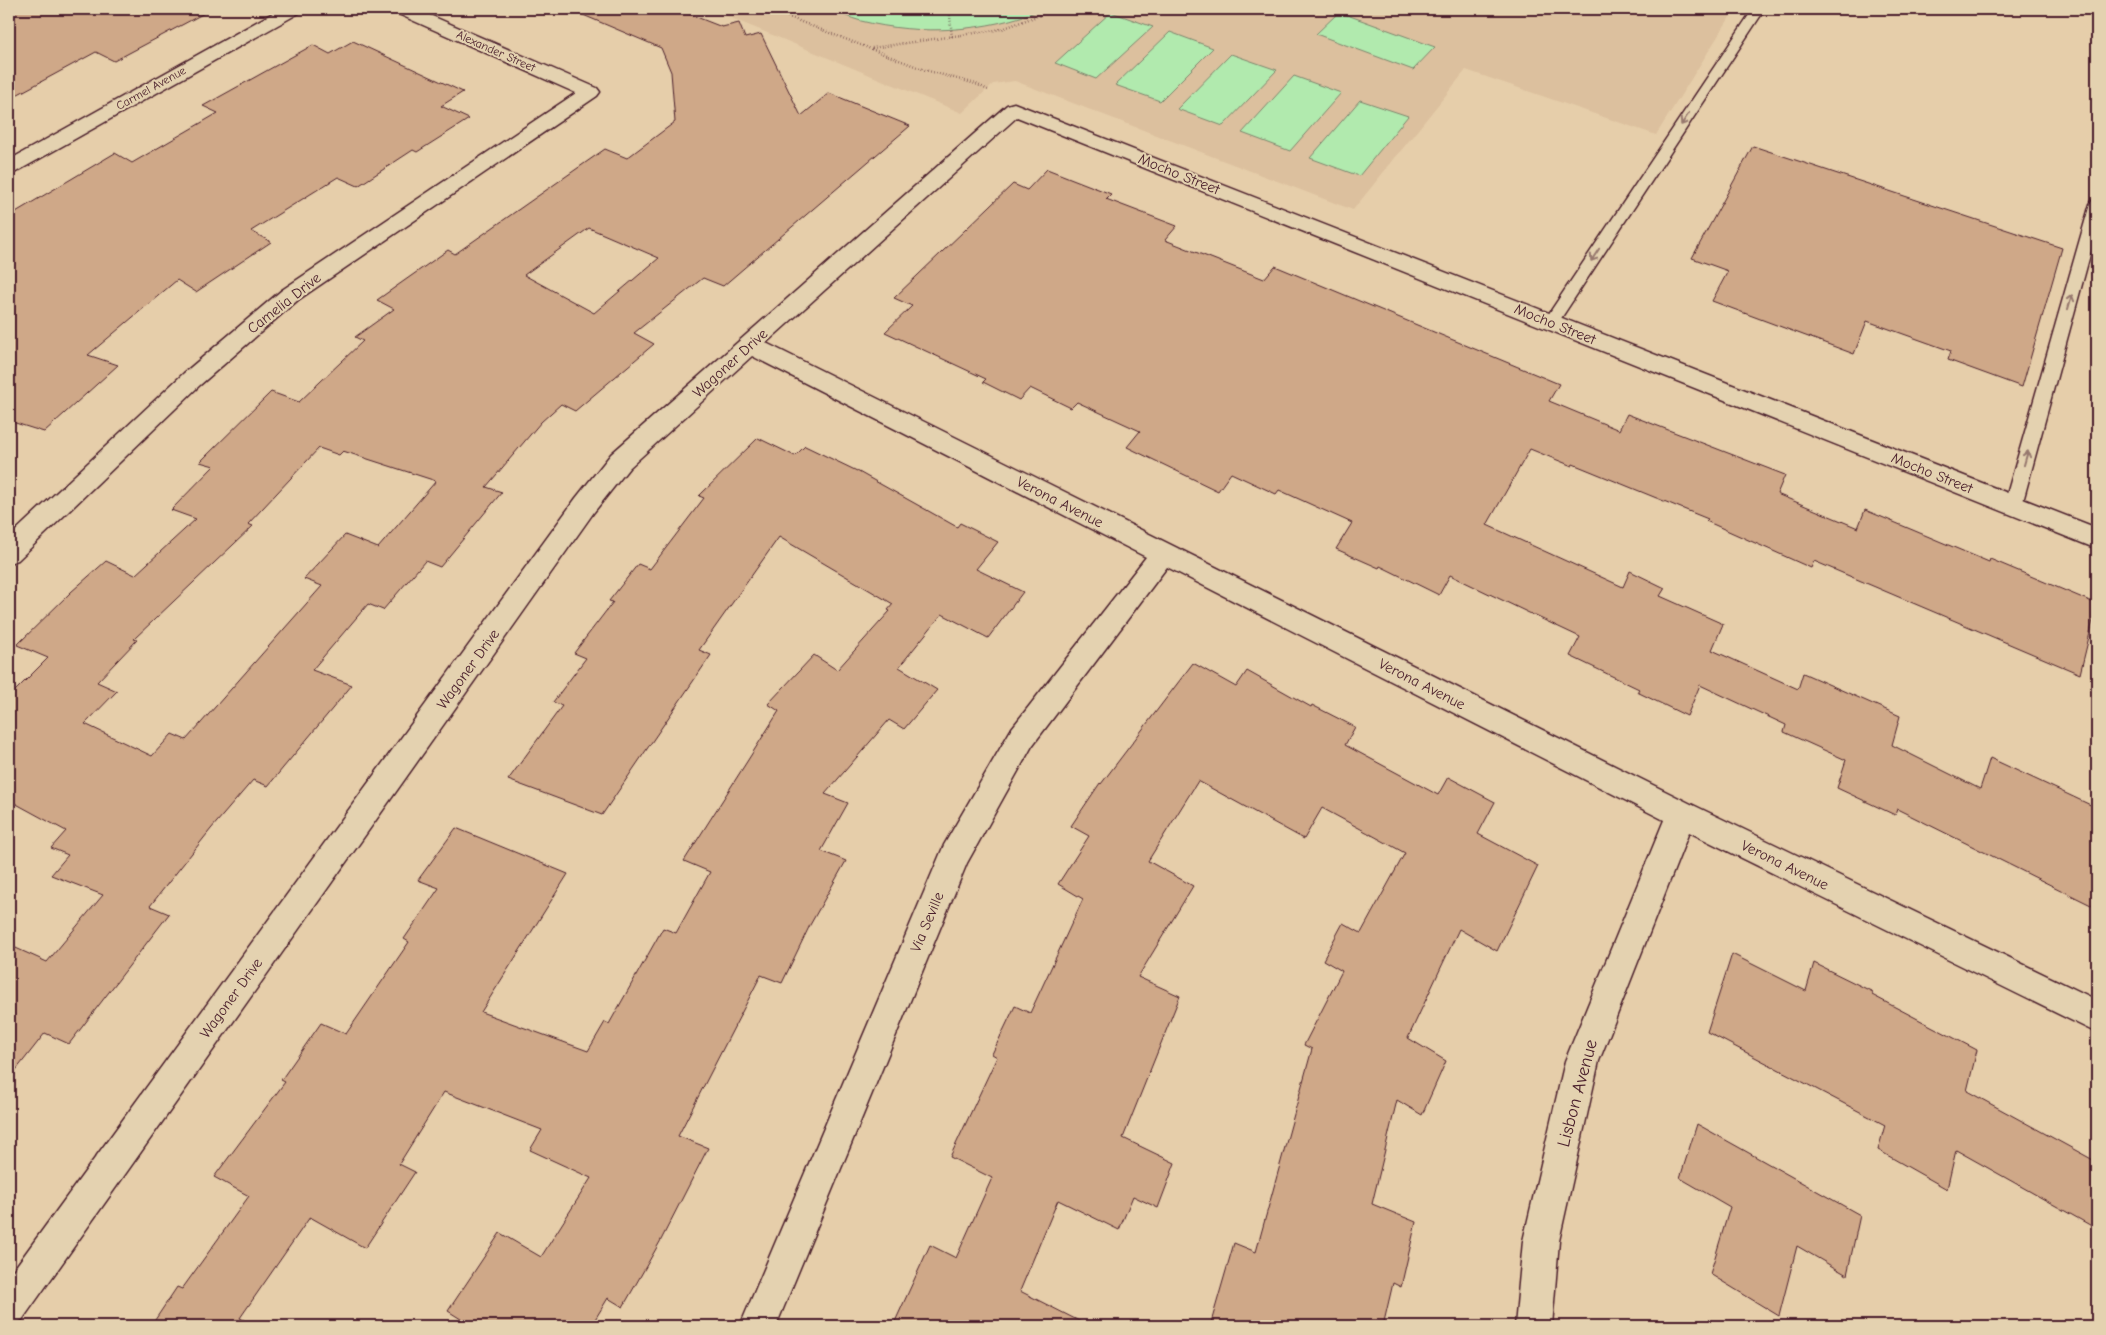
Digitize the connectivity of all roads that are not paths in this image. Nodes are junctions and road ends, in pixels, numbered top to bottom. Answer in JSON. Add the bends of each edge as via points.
{"nodes":[{"id":1,"x":293,"y":9,"type":"edge"},
{"id":2,"x":402,"y":9,"type":"edge"},
{"id":3,"x":1759,"y":9,"type":"edge"},
{"id":4,"x":590,"y":92,"type":"joint"},
{"id":5,"x":1014,"y":109,"type":"joint"},
{"id":6,"x":9,"y":168,"type":"edge"},
{"id":7,"x":2097,"y":204,"type":"edge"},
{"id":8,"x":1551,"y":322,"type":"junction"},
{"id":9,"x":750,"y":345,"type":"junction"},
{"id":10,"x":2013,"y":505,"type":"junction"},
{"id":11,"x":2097,"y":539,"type":"edge"},
{"id":12,"x":9,"y":553,"type":"edge"},
{"id":13,"x":1163,"y":554,"type":"junction"},
{"id":14,"x":1681,"y":814,"type":"junction"},
{"id":15,"x":2097,"y":1017,"type":"edge"},
{"id":16,"x":9,"y":1307,"type":"edge"},
{"id":17,"x":758,"y":1326,"type":"edge"},
{"id":18,"x":1532,"y":1326,"type":"edge"}],
"edges":[{"from":1,"to":6,"type":"street","name":"Carmel Avenue"},
{"from":2,"to":4,"type":"street","name":"Alexander Street"},
{"from":3,"to":8,"type":"lane","one_way":true},
{"from":4,"to":12,"type":"street","name":"Camelia Drive","via":[[290,295],[192,380]]},
{"from":5,"to":8,"type":"street","name":"Mocho Street"},
{"from":5,"to":9,"type":"street","name":"Wagoner Drive"},
{"from":10,"to":7,"type":"lane","one_way":true},
{"from":8,"to":10,"type":"street","name":"Mocho Street"},
{"from":9,"to":13,"type":"street","name":"Verona Avenue"},
{"from":9,"to":16,"type":"street","name":"Wagoner Drive","via":[[620,461],[585,505]]},
{"from":10,"to":11,"type":"street","name":"Mocho Street"},
{"from":13,"to":14,"type":"street","name":"Verona Avenue"},
{"from":13,"to":17,"type":"street","name":"Via Seville","via":[[1022,737],[955,855]]},
{"from":14,"to":15,"type":"street","name":"Verona Avenue"},
{"from":14,"to":18,"type":"street","name":"Lisbon Avenue","via":[[1582,1061],[1541,1241]]}]}
